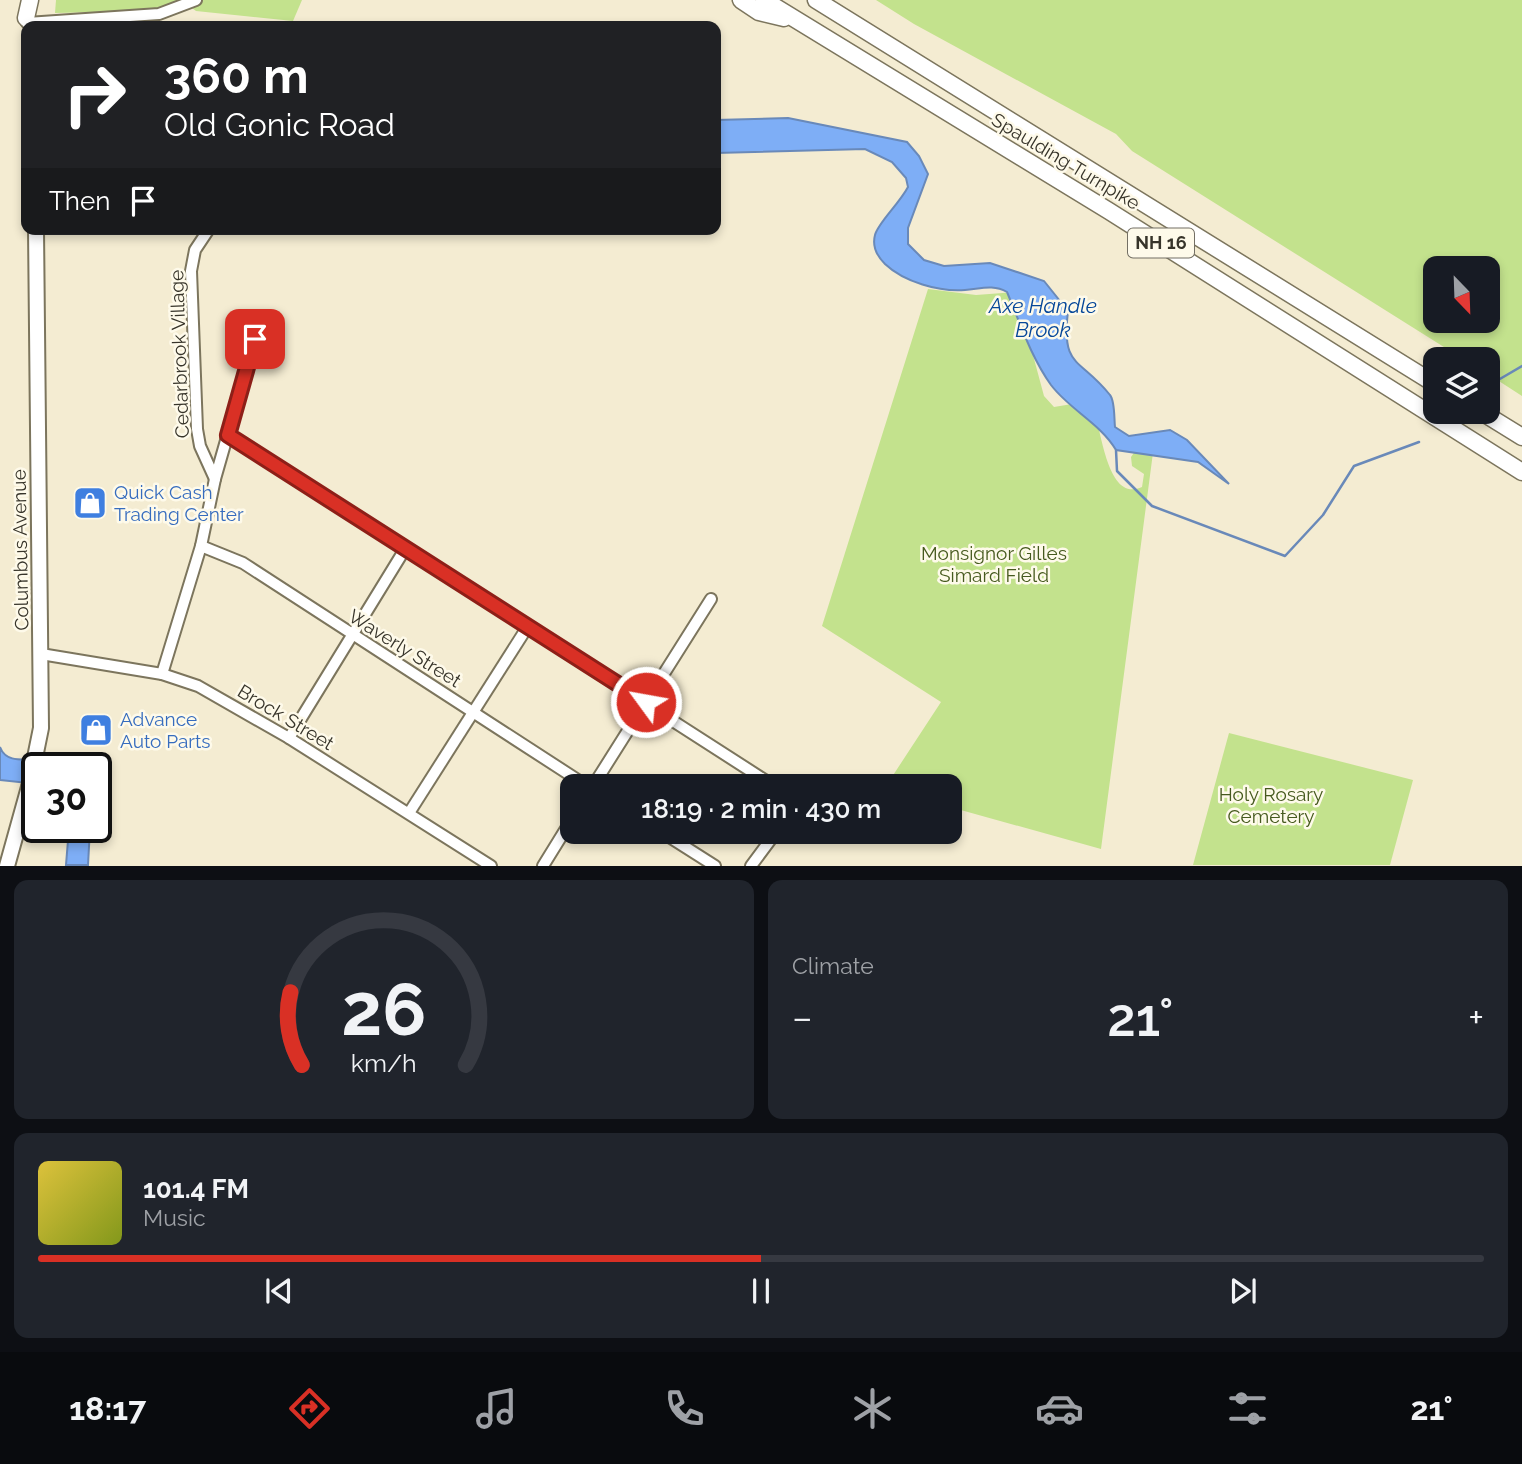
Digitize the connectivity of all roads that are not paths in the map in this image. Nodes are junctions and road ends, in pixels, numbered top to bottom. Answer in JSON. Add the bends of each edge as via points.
{"nodes":[{"id":1,"x":23,"y":0,"type":"edge"},
{"id":2,"x":30,"y":0,"type":"edge"},
{"id":3,"x":196,"y":0,"type":"edge"},
{"id":4,"x":741,"y":0,"type":"edge"},
{"id":5,"x":764,"y":0,"type":"edge"},
{"id":6,"x":816,"y":0,"type":"edge"},
{"id":7,"x":26,"y":21,"type":"edge"},
{"id":8,"x":26,"y":21,"type":"edge"},
{"id":9,"x":56,"y":21,"type":"edge"},
{"id":10,"x":796,"y":21,"type":"junction"},
{"id":11,"x":37,"y":235,"type":"edge"},
{"id":12,"x":205,"y":235,"type":"edge"},
{"id":13,"x":255,"y":339,"type":"dead end"},
{"id":14,"x":1423,"y":377,"type":"edge"},
{"id":15,"x":1500,"y":423,"type":"edge"},
{"id":16,"x":228,"y":435,"type":"junction"},
{"id":17,"x":1522,"y":437,"type":"edge"},
{"id":18,"x":1522,"y":472,"type":"edge"},
{"id":19,"x":215,"y":479,"type":"junction"},
{"id":20,"x":201,"y":545,"type":"junction"},
{"id":21,"x":405,"y":549,"type":"junction"},
{"id":22,"x":711,"y":600,"type":"dead end"},
{"id":23,"x":528,"y":626,"type":"junction"},
{"id":24,"x":351,"y":635,"type":"junction"},
{"id":25,"x":41,"y":653,"type":"junction"},
{"id":26,"x":162,"y":674,"type":"junction"},
{"id":27,"x":646,"y":702,"type":"junction"},
{"id":28,"x":473,"y":712,"type":"junction"},
{"id":29,"x":289,"y":738,"type":"junction"},
{"id":30,"x":569,"y":774,"type":"edge"},
{"id":31,"x":601,"y":774,"type":"edge"},
{"id":32,"x":756,"y":774,"type":"edge"},
{"id":33,"x":409,"y":813,"type":"junction"},
{"id":34,"x":560,"y":838,"type":"edge"},
{"id":35,"x":680,"y":844,"type":"edge"},
{"id":36,"x":767,"y":844,"type":"edge"},
{"id":37,"x":7,"y":866,"type":"edge"},
{"id":38,"x":491,"y":866,"type":"edge"},
{"id":39,"x":543,"y":866,"type":"edge"},
{"id":40,"x":715,"y":866,"type":"edge"},
{"id":41,"x":751,"y":866,"type":"edge"}],
"edges":[{"from":1,"to":7,"type":"main road"},
{"from":2,"to":8,"type":"highway"},
{"from":3,"to":9,"type":"street","via":[[159,14]]},
{"from":4,"to":10,"type":"highway","via":[[759,12]]},
{"from":5,"to":10,"type":"highway","name":"Spaulding Turnpike","number":"NH 16"},
{"from":6,"to":14,"type":"highway","name":"Spaulding Turnpike","number":"NH 16"},
{"from":10,"to":18,"type":"highway","name":"Spaulding Turnpike","number":"NH 16","via":[[1109,211]]},
{"from":11,"to":25,"type":"main road","name":"Columbus Avenue"},
{"from":12,"to":19,"type":"street","name":"Cedarbrook Village","via":[[195,250],[191,284],[197,429]]},
{"from":13,"to":16,"type":"street"},
{"from":15,"to":17,"type":"highway"},
{"from":16,"to":19,"type":"street"},
{"from":16,"to":21,"type":"street"},
{"from":19,"to":20,"type":"street"},
{"from":20,"to":24,"type":"street","name":"Waverly Street","via":[[243,563]]},
{"from":20,"to":26,"type":"street"},
{"from":21,"to":23,"type":"street"},
{"from":21,"to":24,"type":"street"},
{"from":22,"to":27,"type":"street"},
{"from":23,"to":27,"type":"street"},
{"from":23,"to":28,"type":"street"},
{"from":24,"to":28,"type":"street","name":"Waverly Street"},
{"from":24,"to":29,"type":"street"},
{"from":25,"to":26,"type":"street","name":"Brock Street"},
{"from":25,"to":37,"type":"main road","name":"Columbus Avenue","via":[[41,728]]},
{"from":26,"to":29,"type":"street","name":"Brock Street","via":[[219,696]]},
{"from":27,"to":31,"type":"street"},
{"from":27,"to":32,"type":"street"},
{"from":28,"to":30,"type":"street","name":"Waverly Street"},
{"from":28,"to":33,"type":"street"},
{"from":29,"to":33,"type":"street","name":"Brock Street"},
{"from":33,"to":38,"type":"street","name":"Brock Street"},
{"from":34,"to":39,"type":"street"},
{"from":35,"to":40,"type":"street"},
{"from":36,"to":41,"type":"street"}]}
